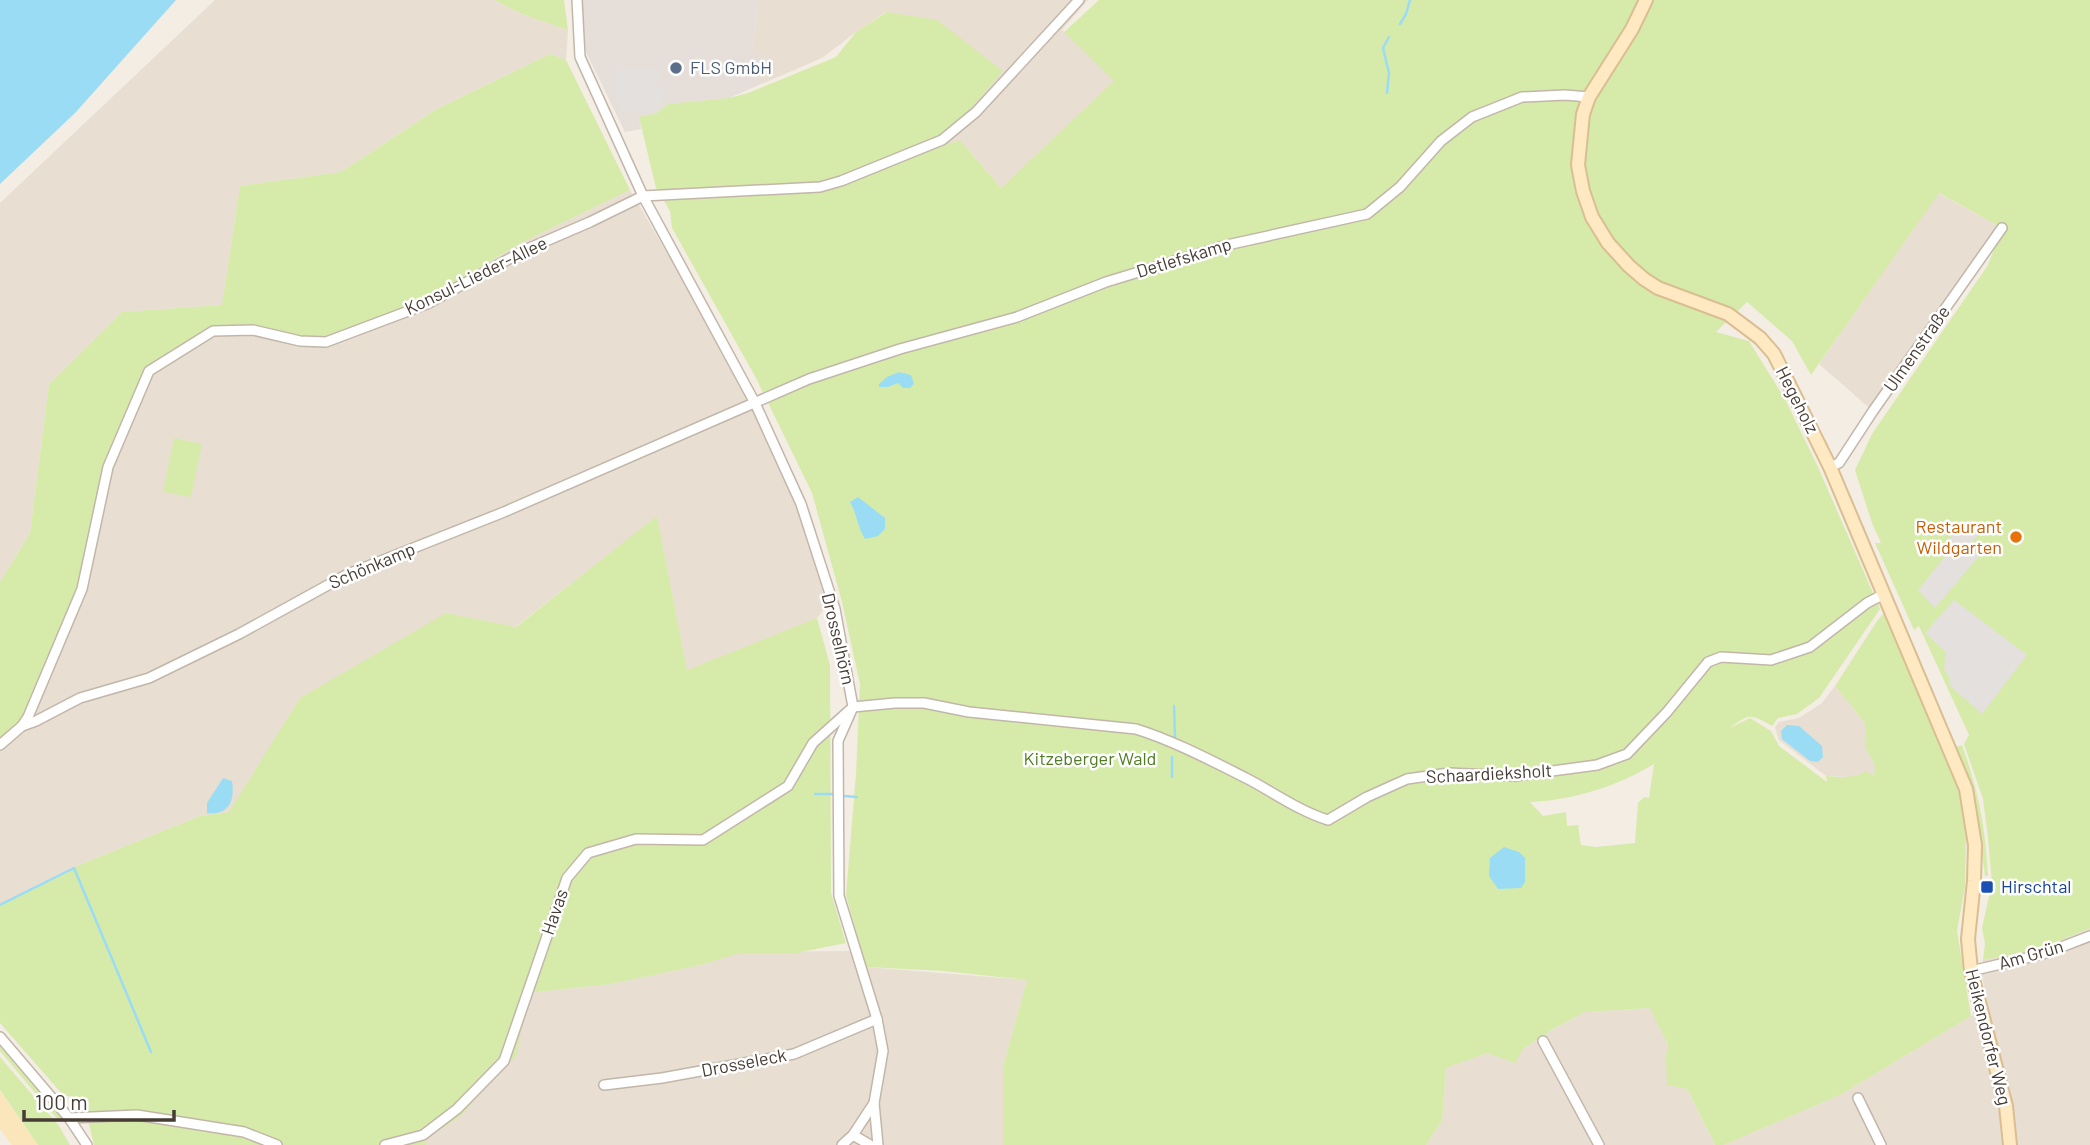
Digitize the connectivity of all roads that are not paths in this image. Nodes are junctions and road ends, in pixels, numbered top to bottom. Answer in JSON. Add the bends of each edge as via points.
{"nodes":[{"id":1,"x":577,"y":0,"type":"edge"},
{"id":2,"x":1079,"y":0,"type":"edge"},
{"id":3,"x":1646,"y":0,"type":"edge"},
{"id":4,"x":1589,"y":97,"type":"junction"},
{"id":5,"x":643,"y":196,"type":"junction"},
{"id":6,"x":2002,"y":228,"type":"dead end"},
{"id":7,"x":755,"y":403,"type":"junction"},
{"id":8,"x":1830,"y":467,"type":"junction"},
{"id":9,"x":1884,"y":594,"type":"junction"},
{"id":10,"x":853,"y":707,"type":"junction"},
{"id":11,"x":22,"y":726,"type":"junction"},
{"id":12,"x":0,"y":745,"type":"edge"},
{"id":13,"x":1973,"y":887,"type":"joint"},
{"id":14,"x":2090,"y":936,"type":"edge"},
{"id":15,"x":1971,"y":971,"type":"junction"},
{"id":16,"x":877,"y":1019,"type":"junction"},
{"id":17,"x":0,"y":1037,"type":"edge"},
{"id":18,"x":1543,"y":1041,"type":"dead end"},
{"id":19,"x":604,"y":1085,"type":"dead end"},
{"id":20,"x":1858,"y":1098,"type":"dead end"},
{"id":21,"x":874,"y":1103,"type":"junction"},
{"id":22,"x":69,"y":1118,"type":"junction"},
{"id":23,"x":853,"y":1135,"type":"junction"},
{"id":24,"x":87,"y":1145,"type":"edge"},
{"id":25,"x":277,"y":1145,"type":"edge"},
{"id":26,"x":385,"y":1145,"type":"edge"},
{"id":27,"x":842,"y":1145,"type":"edge"},
{"id":28,"x":870,"y":1145,"type":"edge"},
{"id":29,"x":878,"y":1145,"type":"edge"},
{"id":30,"x":1599,"y":1145,"type":"edge"},
{"id":31,"x":1881,"y":1145,"type":"edge"},
{"id":32,"x":2010,"y":1145,"type":"edge"}],
"edges":[{"from":1,"to":5,"type":"street","name":"Drosselhörn","via":[[580,57]]},
{"from":2,"to":5,"type":"street","name":"Konsul-Lieder-Allee","via":[[976,112],[942,141],[820,187]]},
{"from":3,"to":4,"type":"street","name":"Hegeholz"},
{"from":4,"to":7,"type":"street","name":"Detlefskamp","via":[[1522,97],[1472,117],[1367,214],[1227,244],[1130,274],[1017,317],[809,379]]},
{"from":4,"to":8,"type":"street","name":"Hegeholz","via":[[1578,165],[1592,217],[1608,243],[1651,284],[1728,314],[1760,338],[1774,354]]},
{"from":5,"to":7,"type":"street","name":"Drosselhörn"},
{"from":5,"to":11,"type":"street","name":"Konsul-Lieder-Allee","via":[[525,250],[427,304],[326,342],[253,330],[214,331],[149,371],[108,467],[82,589]]},
{"from":6,"to":8,"type":"street","name":"Ulmenstraße","via":[[1839,463]]},
{"from":7,"to":10,"type":"street","name":"Drosselhörn","via":[[801,504],[835,609]]},
{"from":7,"to":11,"type":"street","name":"Schönkamp","via":[[348,574],[149,678],[80,698]]},
{"from":8,"to":9,"type":"street","name":"Hegeholz"},
{"from":9,"to":10,"type":"street","name":"Schaardieksholt","via":[[1810,647],[1771,660],[1721,657],[1708,662],[1627,754],[1597,765],[1515,776],[1449,773],[1407,779],[1328,820],[1136,729],[924,704]]},
{"from":9,"to":13,"type":"street","name":"Hegeholz","via":[[1966,789],[1975,845]]},
{"from":10,"to":16,"type":"street","name":"Drosselhörn","via":[[838,741],[839,896]]},
{"from":10,"to":26,"type":"street","name":"Havas","via":[[813,743],[788,786],[704,840],[636,839],[589,853],[567,878],[503,1061],[457,1110],[423,1135]]},
{"from":11,"to":12,"type":"street","name":"Schönkamp"},
{"from":13,"to":15,"type":"street","name":"Heikendorfer Weg","via":[[1968,939]]},
{"from":14,"to":15,"type":"street","name":"Am Grün","via":[[2043,954]]},
{"from":15,"to":32,"type":"street","name":"Heikendorfer Weg","via":[[2006,1106]]},
{"from":16,"to":19,"type":"street","name":"Drosseleck","via":[[794,1054]]},
{"from":16,"to":21,"type":"street","name":"Drosselhörn","via":[[883,1051]]},
{"from":17,"to":22,"type":"street"},
{"from":18,"to":30,"type":"street"},
{"from":20,"to":31,"type":"street"},
{"from":21,"to":23,"type":"street","name":"Drosselhörn"},
{"from":21,"to":29,"type":"street"},
{"from":22,"to":24,"type":"street"},
{"from":22,"to":25,"type":"street","via":[[137,1115],[244,1132]]},
{"from":23,"to":27,"type":"street","name":"Drosselhörn"},
{"from":23,"to":28,"type":"street"}]}
